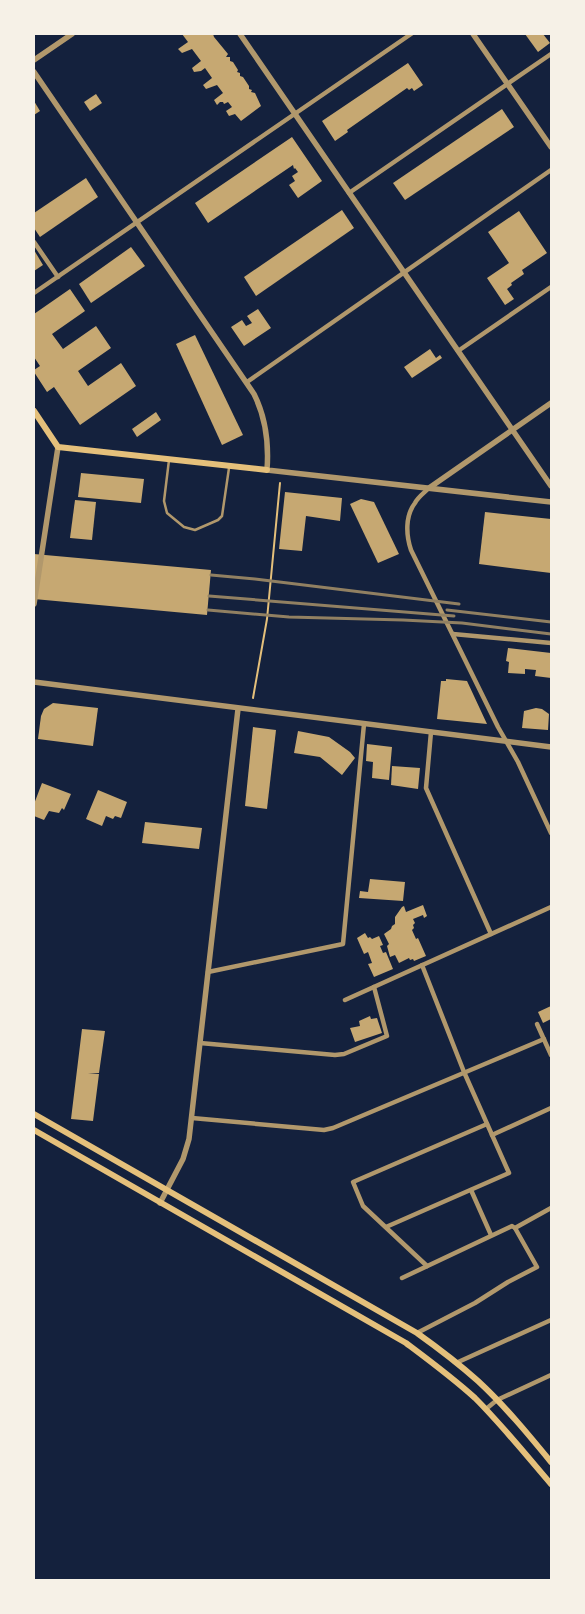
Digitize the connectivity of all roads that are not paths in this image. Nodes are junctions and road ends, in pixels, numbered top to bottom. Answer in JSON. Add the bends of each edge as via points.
{"nodes":[{"id":1,"x":72,"y":34,"type":"edge"},
{"id":2,"x":240,"y":34,"type":"edge"},
{"id":3,"x":411,"y":34,"type":"edge"},
{"id":4,"x":473,"y":34,"type":"edge"},
{"id":5,"x":551,"y":54,"type":"edge"},
{"id":6,"x":34,"y":60,"type":"edge"},
{"id":7,"x":34,"y":72,"type":"edge"},
{"id":8,"x":508,"y":84,"type":"junction"},
{"id":9,"x":295,"y":114,"type":"junction"},
{"id":10,"x":551,"y":147,"type":"edge"},
{"id":11,"x":551,"y":170,"type":"edge"},
{"id":12,"x":349,"y":193,"type":"junction"},
{"id":13,"x":137,"y":222,"type":"junction"},
{"id":14,"x":34,"y":242,"type":"edge"},
{"id":15,"x":404,"y":272,"type":"junction"},
{"id":16,"x":58,"y":277,"type":"junction"},
{"id":17,"x":551,"y":287,"type":"edge"},
{"id":18,"x":34,"y":293,"type":"edge"},
{"id":19,"x":458,"y":351,"type":"junction"},
{"id":20,"x":247,"y":382,"type":"junction"},
{"id":21,"x":551,"y":403,"type":"edge"},
{"id":22,"x":34,"y":411,"type":"edge"},
{"id":23,"x":512,"y":430,"type":"junction"},
{"id":24,"x":58,"y":447,"type":"junction"},
{"id":25,"x":169,"y":459,"type":"junction"},
{"id":26,"x":229,"y":466,"type":"junction"},
{"id":27,"x":267,"y":470,"type":"junction"},
{"id":28,"x":551,"y":486,"type":"edge"},
{"id":29,"x":429,"y":488,"type":"junction"},
{"id":30,"x":551,"y":502,"type":"edge"},
{"id":31,"x":34,"y":604,"type":"edge"},
{"id":32,"x":453,"y":634,"type":"junction"},
{"id":33,"x":551,"y":643,"type":"edge"},
{"id":34,"x":34,"y":682,"type":"edge"},
{"id":35,"x":238,"y":708,"type":"junction"},
{"id":36,"x":364,"y":724,"type":"junction"},
{"id":37,"x":431,"y":732,"type":"junction"},
{"id":38,"x":506,"y":741,"type":"junction"},
{"id":39,"x":551,"y":747,"type":"edge"},
{"id":40,"x":551,"y":833,"type":"edge"},
{"id":41,"x":551,"y":907,"type":"edge"},
{"id":42,"x":491,"y":934,"type":"junction"},
{"id":43,"x":422,"y":965,"type":"junction"},
{"id":44,"x":208,"y":972,"type":"junction"},
{"id":45,"x":374,"y":987,"type":"junction"},
{"id":46,"x":345,"y":1000,"type":"dead end"},
{"id":47,"x":537,"y":1024,"type":"dead end"},
{"id":48,"x":544,"y":1039,"type":"junction"},
{"id":49,"x":200,"y":1043,"type":"junction"},
{"id":50,"x":551,"y":1055,"type":"edge"},
{"id":51,"x":464,"y":1072,"type":"junction"},
{"id":52,"x":551,"y":1108,"type":"edge"},
{"id":53,"x":34,"y":1114,"type":"edge"},
{"id":54,"x":192,"y":1118,"type":"junction"},
{"id":55,"x":487,"y":1124,"type":"junction"},
{"id":56,"x":34,"y":1130,"type":"edge"},
{"id":57,"x":492,"y":1135,"type":"junction"},
{"id":58,"x":472,"y":1190,"type":"junction"},
{"id":59,"x":167,"y":1191,"type":"junction"},
{"id":60,"x":160,"y":1203,"type":"junction"},
{"id":61,"x":551,"y":1208,"type":"edge"},
{"id":62,"x":386,"y":1227,"type":"junction"},
{"id":63,"x":515,"y":1228,"type":"junction"},
{"id":64,"x":491,"y":1236,"type":"junction"},
{"id":65,"x":427,"y":1266,"type":"junction"},
{"id":66,"x":402,"y":1278,"type":"dead end"},
{"id":67,"x":551,"y":1322,"type":"edge"},
{"id":68,"x":417,"y":1334,"type":"junction"},
{"id":69,"x":456,"y":1364,"type":"junction"},
{"id":70,"x":551,"y":1375,"type":"edge"},
{"id":71,"x":498,"y":1400,"type":"junction"},
{"id":72,"x":486,"y":1409,"type":"junction"},
{"id":73,"x":551,"y":1462,"type":"edge"},
{"id":74,"x":551,"y":1484,"type":"edge"}],
"edges":[{"from":1,"to":6,"type":"street"},
{"from":2,"to":9,"type":"street"},
{"from":3,"to":9,"type":"street"},
{"from":4,"to":8,"type":"street"},
{"from":5,"to":8,"type":"street"},
{"from":7,"to":13,"type":"street"},
{"from":8,"to":10,"type":"street"},
{"from":8,"to":12,"type":"street"},
{"from":9,"to":12,"type":"street"},
{"from":9,"to":13,"type":"street"},
{"from":11,"to":15,"type":"street"},
{"from":12,"to":15,"type":"street"},
{"from":13,"to":16,"type":"street"},
{"from":13,"to":20,"type":"street"},
{"from":14,"to":16,"type":"street"},
{"from":15,"to":19,"type":"street"},
{"from":15,"to":20,"type":"street"},
{"from":16,"to":18,"type":"street"},
{"from":17,"to":19,"type":"street"},
{"from":19,"to":23,"type":"street"},
{"from":20,"to":27,"type":"street","via":[[265,423]]},
{"from":21,"to":23,"type":"street"},
{"from":22,"to":24,"type":"main road"},
{"from":23,"to":28,"type":"street"},
{"from":23,"to":29,"type":"street"},
{"from":24,"to":25,"type":"main road"},
{"from":24,"to":31,"type":"street"},
{"from":25,"to":26,"type":"main road"},
{"from":25,"to":26,"type":"lane","via":[[164,501],[167,513],[195,530],[222,516]]},
{"from":26,"to":27,"type":"main road"},
{"from":27,"to":29,"type":"street"},
{"from":29,"to":30,"type":"street"},
{"from":29,"to":32,"type":"street","via":[[410,511],[408,542]]},
{"from":32,"to":33,"type":"street"},
{"from":32,"to":38,"type":"street"},
{"from":34,"to":35,"type":"street"},
{"from":35,"to":36,"type":"street"},
{"from":35,"to":44,"type":"street"},
{"from":36,"to":37,"type":"street"},
{"from":36,"to":44,"type":"street","via":[[343,944]]},
{"from":37,"to":38,"type":"street"},
{"from":37,"to":42,"type":"street","via":[[426,788]]},
{"from":38,"to":39,"type":"street"},
{"from":38,"to":40,"type":"street"},
{"from":41,"to":42,"type":"street"},
{"from":42,"to":43,"type":"street"},
{"from":43,"to":45,"type":"street"},
{"from":43,"to":51,"type":"street"},
{"from":44,"to":49,"type":"street"},
{"from":45,"to":46,"type":"street"},
{"from":45,"to":49,"type":"street","via":[[387,1036],[344,1054]]},
{"from":47,"to":48,"type":"street"},
{"from":48,"to":50,"type":"street"},
{"from":48,"to":51,"type":"street"},
{"from":49,"to":54,"type":"street"},
{"from":51,"to":54,"type":"street","via":[[324,1130]]},
{"from":51,"to":55,"type":"street"},
{"from":52,"to":57,"type":"street"},
{"from":53,"to":59,"type":"main road"},
{"from":54,"to":59,"type":"street","via":[[183,1159]]},
{"from":55,"to":57,"type":"street"},
{"from":55,"to":62,"type":"street","via":[[353,1182],[363,1206]]},
{"from":56,"to":60,"type":"main road"},
{"from":57,"to":58,"type":"street","via":[[509,1173]]},
{"from":58,"to":62,"type":"street"},
{"from":58,"to":64,"type":"street"},
{"from":59,"to":60,"type":"street"},
{"from":59,"to":68,"type":"main road"},
{"from":60,"to":72,"type":"main road","via":[[406,1344],[445,1372]]},
{"from":61,"to":63,"type":"street"},
{"from":62,"to":65,"type":"street"},
{"from":63,"to":64,"type":"street","via":[[512,1226]]},
{"from":63,"to":68,"type":"street","via":[[537,1267]]},
{"from":64,"to":65,"type":"street"},
{"from":65,"to":66,"type":"street"},
{"from":67,"to":69,"type":"street"},
{"from":68,"to":69,"type":"main road"},
{"from":69,"to":71,"type":"main road"},
{"from":70,"to":71,"type":"street"},
{"from":71,"to":72,"type":"street"},
{"from":71,"to":73,"type":"main road"},
{"from":72,"to":74,"type":"main road"}]}
